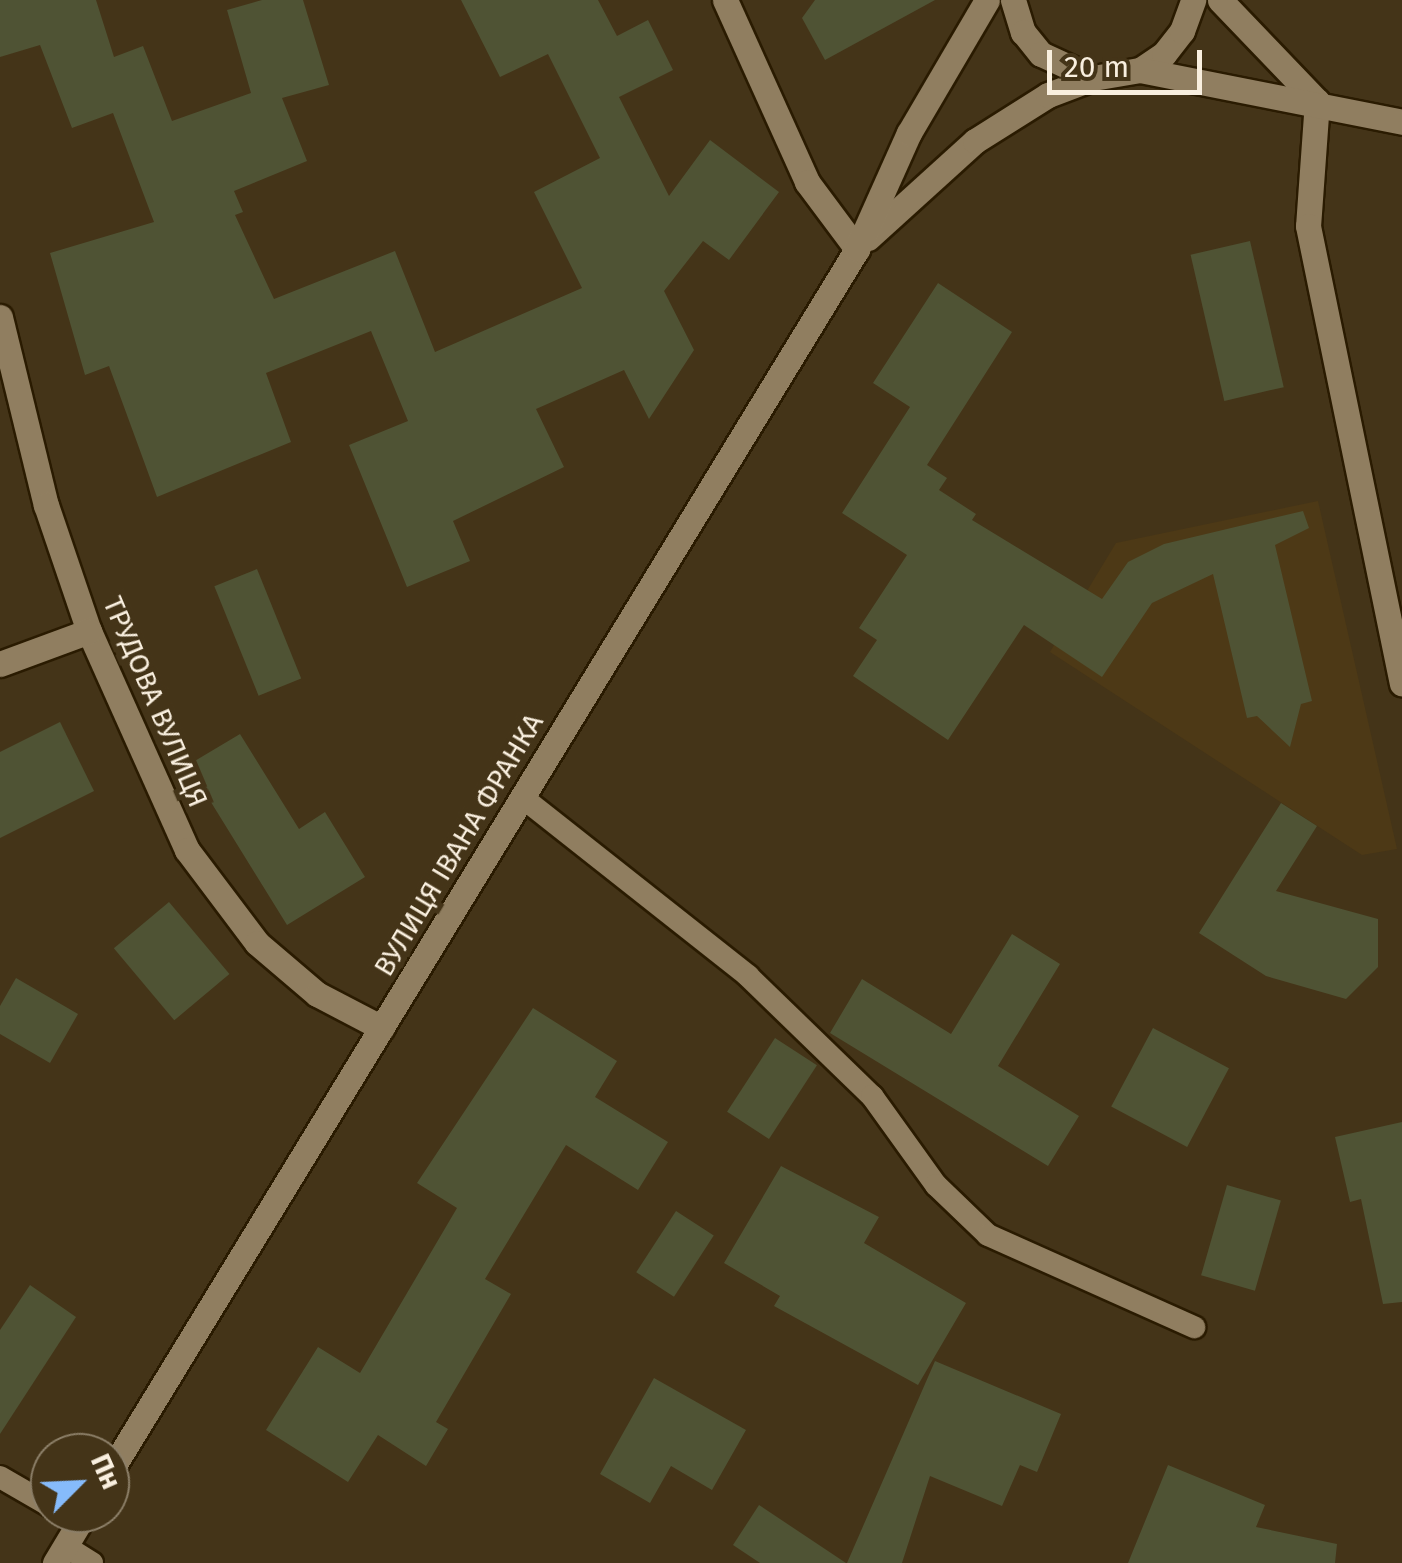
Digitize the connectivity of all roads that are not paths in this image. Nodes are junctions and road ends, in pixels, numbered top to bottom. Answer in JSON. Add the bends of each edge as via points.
{"nodes":[{"id":1,"x":725,"y":0,"type":"edge"},
{"id":2,"x":987,"y":0,"type":"edge"},
{"id":3,"x":1013,"y":0,"type":"edge"},
{"id":4,"x":1193,"y":0,"type":"edge"},
{"id":5,"x":1220,"y":0,"type":"edge"},
{"id":6,"x":1140,"y":70,"type":"junction"},
{"id":7,"x":1093,"y":78,"type":"junction"},
{"id":8,"x":1317,"y":101,"type":"junction"},
{"id":9,"x":1402,"y":122,"type":"edge"},
{"id":10,"x":858,"y":249,"type":"junction"},
{"id":11,"x":0,"y":317,"type":"edge"},
{"id":12,"x":89,"y":630,"type":"junction"},
{"id":13,"x":0,"y":664,"type":"edge"},
{"id":14,"x":1402,"y":684,"type":"edge"},
{"id":15,"x":523,"y":798,"type":"junction"},
{"id":16,"x":382,"y":1028,"type":"junction"},
{"id":17,"x":1194,"y":1327,"type":"dead end"},
{"id":18,"x":130,"y":1439,"type":"edge"},
{"id":19,"x":0,"y":1476,"type":"edge"},
{"id":20,"x":30,"y":1494,"type":"edge"},
{"id":21,"x":60,"y":1555,"type":"edge"},
{"id":22,"x":92,"y":1563,"type":"edge"}],
"edges":[{"from":1,"to":10,"type":"main road","via":[[807,182]]},
{"from":2,"to":10,"type":"main road","name":"ВУЛИЦЯ ІВАНА ФРАНКА","via":[[909,133]]},
{"from":3,"to":7,"type":"main road","via":[[1023,32],[1041,54]]},
{"from":4,"to":6,"type":"main road","via":[[1182,32]]},
{"from":5,"to":8,"type":"main road"},
{"from":6,"to":7,"type":"main road","name":"ВУЛИЦЯ ІВАНА ФРАНКА"},
{"from":6,"to":8,"type":"main road"},
{"from":7,"to":10,"type":"main road","name":"ВУЛИЦЯ ІВАНА ФРАНКА","via":[[1048,94],[975,141]]},
{"from":8,"to":9,"type":"main road"},
{"from":8,"to":14,"type":"main road","via":[[1308,226]]},
{"from":10,"to":15,"type":"main road","name":"ВУЛИЦЯ ІВАНА ФРАНКА"},
{"from":11,"to":12,"type":"main road","name":"ТРУДОВА ВУЛИЦЯ","via":[[46,505]]},
{"from":12,"to":13,"type":"main road"},
{"from":12,"to":16,"type":"main road","name":"ТРУДОВА ВУЛИЦЯ","via":[[186,850],[257,944],[317,994]]},
{"from":15,"to":16,"type":"main road","name":"ВУЛИЦЯ ІВАНА ФРАНКА"},
{"from":15,"to":17,"type":"lane","via":[[748,976],[872,1096],[936,1185],[988,1235]]},
{"from":16,"to":18,"type":"main road","name":"ВУЛИЦЯ ІВАНА ФРАНКА"},
{"from":19,"to":20,"type":"lane"},
{"from":21,"to":22,"type":"lane"}]}
